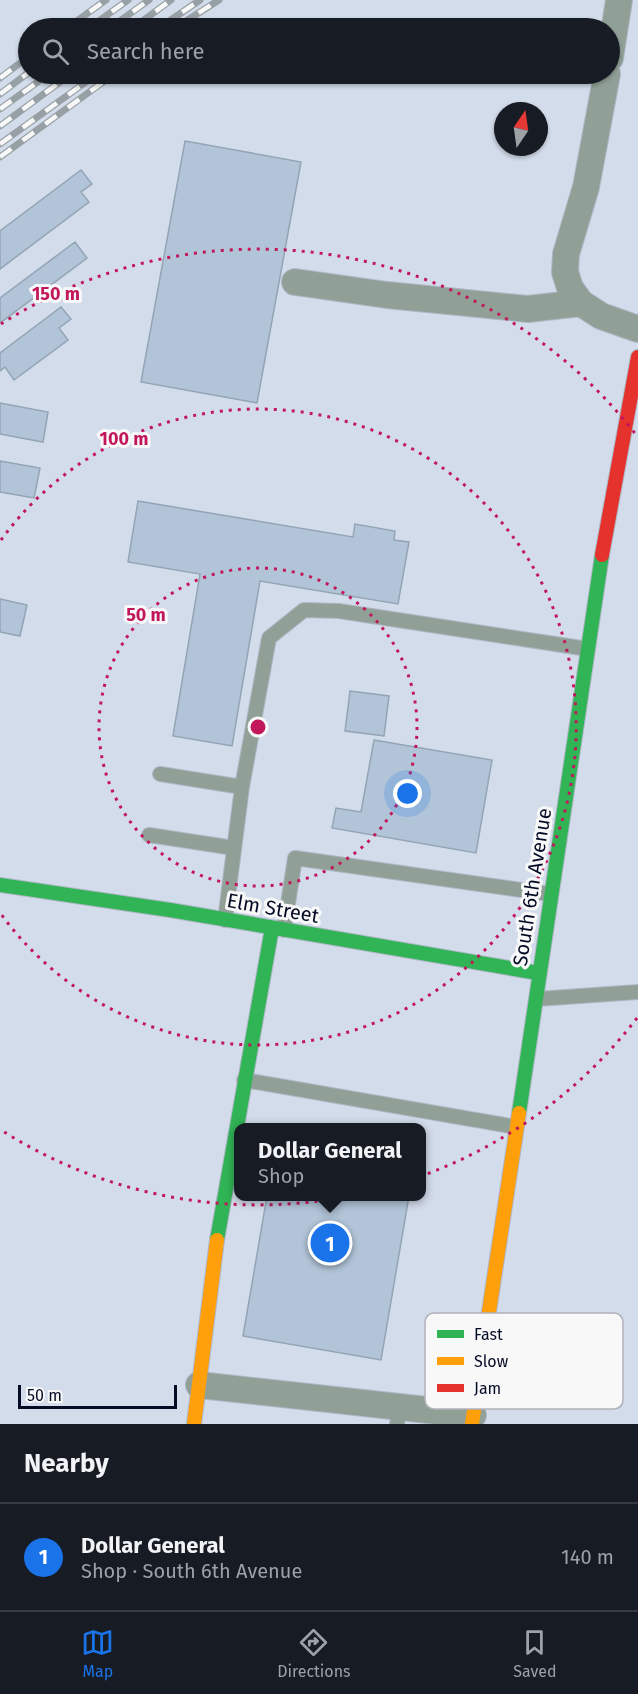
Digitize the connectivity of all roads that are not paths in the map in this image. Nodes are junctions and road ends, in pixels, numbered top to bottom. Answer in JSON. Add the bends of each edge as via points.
{"nodes":[{"id":1,"x":620,"y":0,"type":"edge"},
{"id":2,"x":617,"y":18,"type":"edge"},
{"id":3,"x":605,"y":84,"type":"edge"},
{"id":4,"x":295,"y":282,"type":"dead end"},
{"id":5,"x":581,"y":303,"type":"junction"},
{"id":6,"x":638,"y":328,"type":"edge"},
{"id":7,"x":638,"y":357,"type":"edge"},
{"id":8,"x":588,"y":649,"type":"junction"},
{"id":9,"x":160,"y":774,"type":"dead end"},
{"id":10,"x":242,"y":787,"type":"junction"},
{"id":11,"x":149,"y":835,"type":"dead end"},
{"id":12,"x":234,"y":848,"type":"junction"},
{"id":13,"x":0,"y":885,"type":"edge"},
{"id":14,"x":550,"y":894,"type":"junction"},
{"id":15,"x":225,"y":920,"type":"junction"},
{"id":16,"x":278,"y":929,"type":"junction"},
{"id":17,"x":538,"y":973,"type":"junction"},
{"id":18,"x":638,"y":992,"type":"edge"},
{"id":19,"x":534,"y":999,"type":"junction"},
{"id":20,"x":244,"y":1080,"type":"junction"},
{"id":21,"x":236,"y":1123,"type":"edge"},
{"id":22,"x":516,"y":1127,"type":"junction"},
{"id":23,"x":234,"y":1137,"type":"edge"},
{"id":24,"x":489,"y":1313,"type":"edge"},
{"id":25,"x":199,"y":1385,"type":"junction"},
{"id":26,"x":399,"y":1416,"type":"edge"},
{"id":27,"x":473,"y":1419,"type":"edge"},
{"id":28,"x":194,"y":1424,"type":"edge"}],
"edges":[{"from":1,"to":2,"type":"street"},
{"from":3,"to":5,"type":"street","via":[[586,186],[566,254],[565,272]]},
{"from":4,"to":5,"type":"street","via":[[528,309]]},
{"from":5,"to":6,"type":"street","via":[[601,316]]},
{"from":7,"to":8,"type":"main road","name":"South 6th Avenue"},
{"from":8,"to":10,"type":"lane","via":[[339,611],[304,610],[269,638]]},
{"from":8,"to":14,"type":"main road","name":"South 6th Avenue"},
{"from":9,"to":10,"type":"lane"},
{"from":10,"to":12,"type":"lane"},
{"from":11,"to":12,"type":"lane"},
{"from":12,"to":15,"type":"lane"},
{"from":13,"to":15,"type":"main road","name":"Elm Street"},
{"from":14,"to":16,"type":"lane","via":[[295,858]]},
{"from":14,"to":17,"type":"main road","name":"South 6th Avenue"},
{"from":15,"to":16,"type":"main road","name":"Elm Street"},
{"from":16,"to":17,"type":"main road","name":"Elm Street"},
{"from":16,"to":20,"type":"main road"},
{"from":17,"to":19,"type":"main road","name":"South 6th Avenue"},
{"from":18,"to":19,"type":"lane"},
{"from":19,"to":22,"type":"main road","name":"South 6th Avenue"},
{"from":20,"to":21,"type":"main road"},
{"from":20,"to":22,"type":"lane"},
{"from":22,"to":24,"type":"main road","name":"South 6th Avenue"},
{"from":23,"to":25,"type":"main road"},
{"from":25,"to":26,"type":"street"},
{"from":25,"to":28,"type":"main road"},
{"from":26,"to":27,"type":"street"}]}
